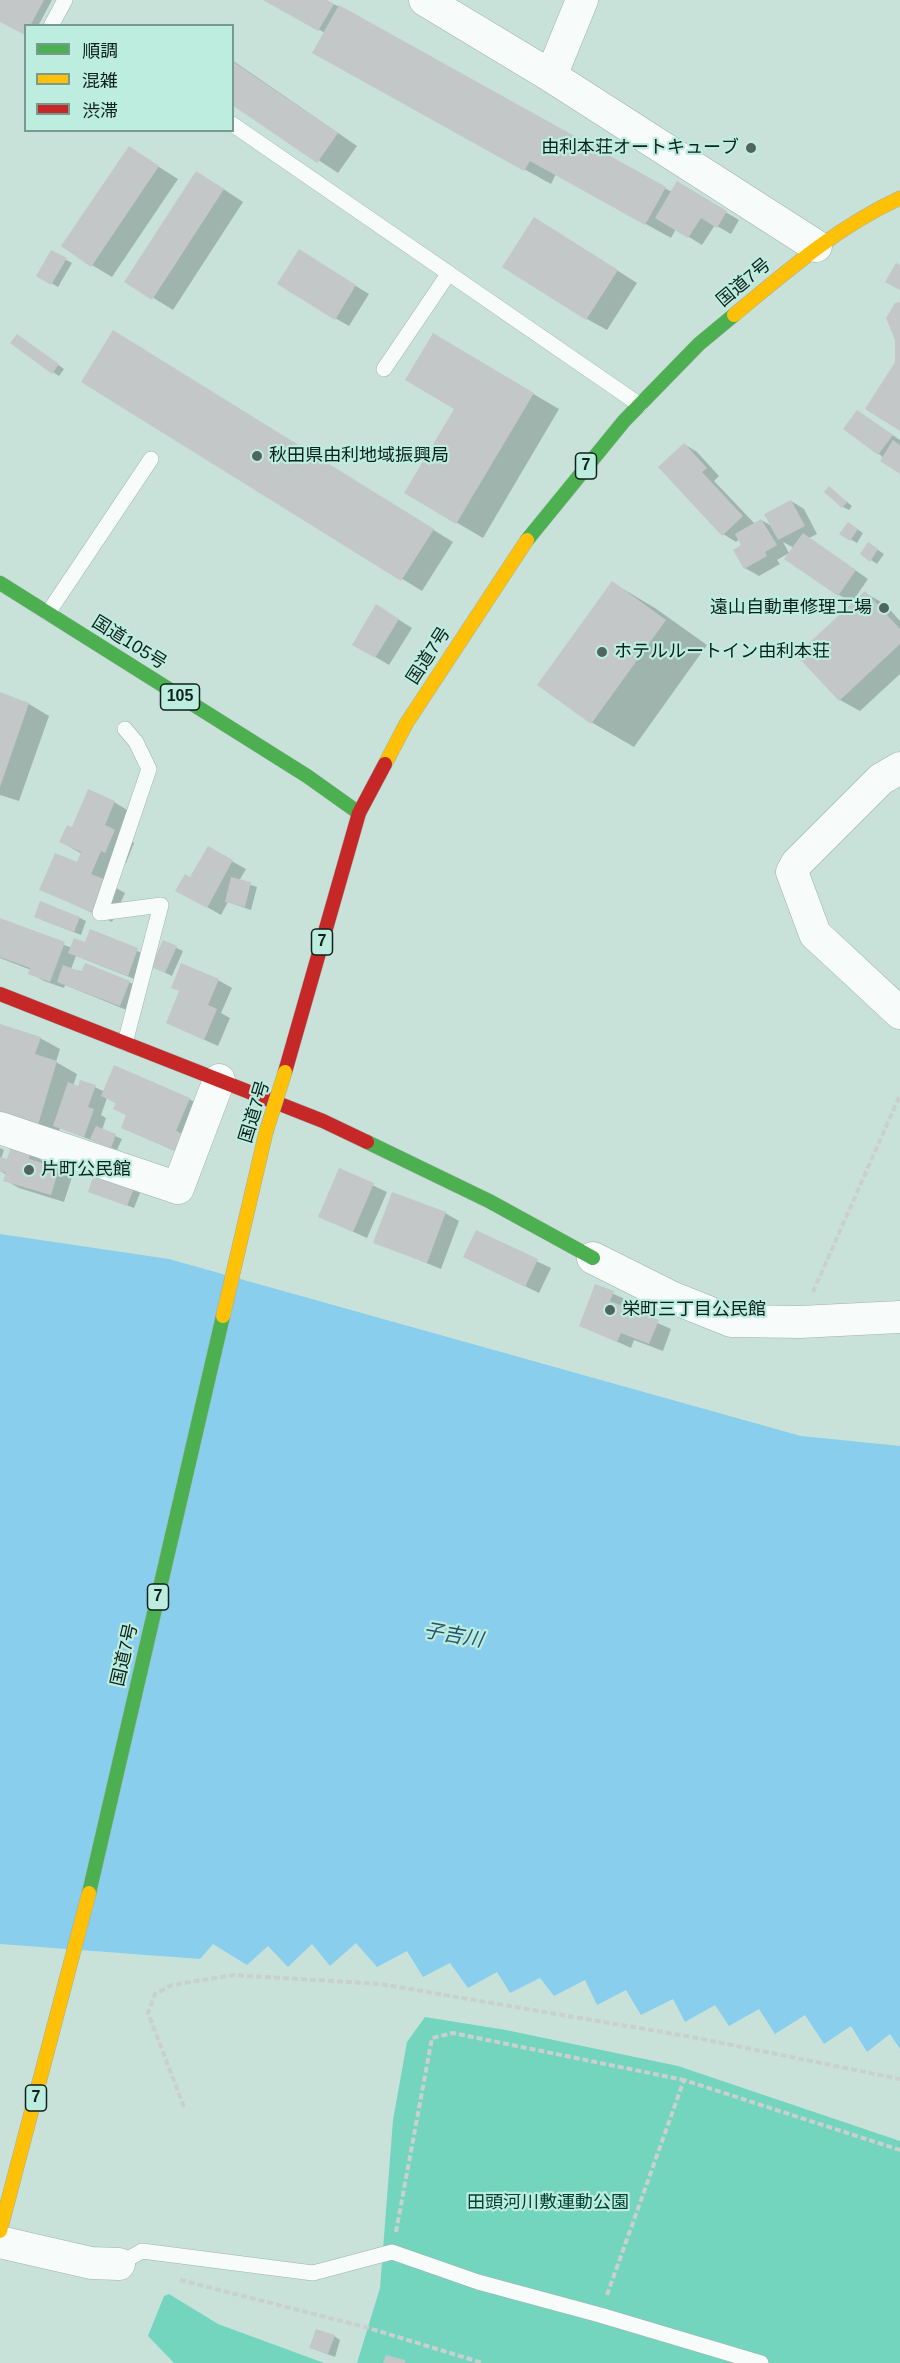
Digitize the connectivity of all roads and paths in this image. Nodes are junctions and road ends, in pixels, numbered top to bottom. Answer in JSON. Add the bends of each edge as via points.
{"nodes":[{"id":1,"x":64,"y":0,"type":"edge"},
{"id":2,"x":425,"y":0,"type":"edge"},
{"id":3,"x":582,"y":0,"type":"edge"},
{"id":4,"x":52,"y":24,"type":"edge"},
{"id":5,"x":551,"y":76,"type":"junction"},
{"id":6,"x":234,"y":125,"type":"edge"},
{"id":7,"x":900,"y":198,"type":"edge"},
{"id":8,"x":816,"y":246,"type":"junction"},
{"id":9,"x":449,"y":273,"type":"junction"},
{"id":10,"x":384,"y":369,"type":"dead end"},
{"id":11,"x":640,"y":405,"type":"junction"},
{"id":12,"x":151,"y":459,"type":"dead end"},
{"id":13,"x":0,"y":583,"type":"edge"},
{"id":14,"x":48,"y":613,"type":"junction"},
{"id":15,"x":125,"y":729,"type":"dead end"},
{"id":16,"x":900,"y":768,"type":"edge"},
{"id":17,"x":359,"y":813,"type":"junction"},
{"id":18,"x":0,"y":994,"type":"edge"},
{"id":19,"x":900,"y":1013,"type":"edge"},
{"id":20,"x":125,"y":1043,"type":"junction"},
{"id":21,"x":219,"y":1080,"type":"junction"},
{"id":22,"x":900,"y":1095,"type":"edge"},
{"id":23,"x":0,"y":1128,"type":"edge"},
{"id":24,"x":592,"y":1258,"type":"joint"},
{"id":25,"x":900,"y":1317,"type":"edge"},
{"id":26,"x":800,"y":1322,"type":"junction"},
{"id":27,"x":900,"y":2079,"type":"edge"},
{"id":28,"x":684,"y":2080,"type":"junction"},
{"id":29,"x":184,"y":2107,"type":"dead end"},
{"id":30,"x":900,"y":2150,"type":"edge"},
{"id":31,"x":0,"y":2231,"type":"edge"},
{"id":32,"x":0,"y":2242,"type":"edge"},
{"id":33,"x":392,"y":2252,"type":"junction"},
{"id":34,"x":119,"y":2264,"type":"joint"},
{"id":35,"x":175,"y":2279,"type":"dead end"},
{"id":36,"x":600,"y":2315,"type":"junction"},
{"id":37,"x":483,"y":2363,"type":"edge"},
{"id":38,"x":761,"y":2363,"type":"edge"}],
"edges":[{"from":1,"to":4,"type":"lane"},
{"from":2,"to":5,"type":"street"},
{"from":3,"to":5,"type":"street"},
{"from":5,"to":8,"type":"street"},
{"from":6,"to":9,"type":"lane"},
{"from":7,"to":8,"type":"main road","name":"国道7号","number":"7"},
{"from":8,"to":11,"type":"main road","name":"国道7号","number":"7","via":[[699,344]]},
{"from":9,"to":10,"type":"lane"},
{"from":9,"to":11,"type":"lane"},
{"from":11,"to":17,"type":"main road","name":"国道7号","number":"7","via":[[537,524],[406,724]]},
{"from":12,"to":14,"type":"lane"},
{"from":13,"to":14,"type":"main road","name":"国道105号","number":"105"},
{"from":14,"to":17,"type":"main road","name":"国道105号","number":"105"},
{"from":15,"to":20,"type":"lane","via":[[149,769],[100,913],[161,905]]},
{"from":16,"to":19,"type":"street","via":[[881,779],[792,872],[815,934]]},
{"from":17,"to":31,"type":"main road","name":"国道7号","number":"7","bridge":true,"via":[[266,1132],[72,1965]]},
{"from":18,"to":20,"type":"main road"},
{"from":20,"to":21,"type":"main road"},
{"from":21,"to":23,"type":"street","via":[[178,1188]]},
{"from":21,"to":24,"type":"main road","via":[[323,1121],[489,1201]]},
{"from":22,"to":26,"type":"path"},
{"from":24,"to":26,"type":"street","via":[[731,1321]]},
{"from":25,"to":26,"type":"street"},
{"from":27,"to":29,"type":"path","via":[[693,2037],[380,1984],[234,1975],[172,1985],[155,1994],[151,2004],[148,2013]]},
{"from":28,"to":30,"type":"path"},
{"from":28,"to":33,"type":"path","via":[[453,2033],[432,2038]]},
{"from":28,"to":36,"type":"path"},
{"from":32,"to":34,"type":"street","via":[[91,2263]]},
{"from":33,"to":34,"type":"lane","via":[[313,2273],[142,2251]]},
{"from":33,"to":36,"type":"lane","via":[[478,2282]]},
{"from":35,"to":37,"type":"path","via":[[365,2327]]},
{"from":36,"to":38,"type":"lane"}]}
